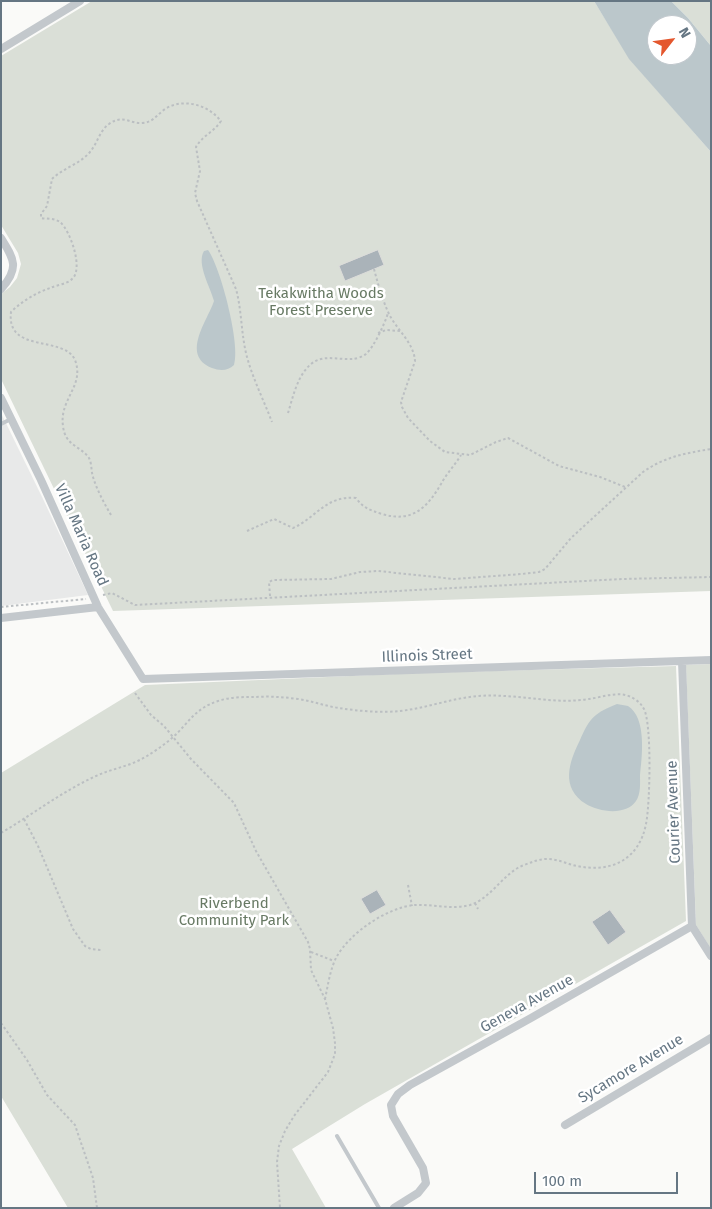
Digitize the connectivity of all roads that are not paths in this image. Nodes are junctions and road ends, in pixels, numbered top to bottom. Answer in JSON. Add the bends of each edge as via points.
{"nodes":[{"id":1,"x":80,"y":1,"type":"edge"},
{"id":2,"x":1,"y":49,"type":"edge"},
{"id":3,"x":1,"y":238,"type":"edge"},
{"id":4,"x":1,"y":289,"type":"edge"},
{"id":5,"x":1,"y":398,"type":"edge"},
{"id":6,"x":11,"y":419,"type":"junction"},
{"id":7,"x":1,"y":424,"type":"edge"},
{"id":8,"x":98,"y":607,"type":"junction"},
{"id":9,"x":1,"y":618,"type":"edge"},
{"id":10,"x":711,"y":660,"type":"edge"},
{"id":11,"x":682,"y":661,"type":"junction"},
{"id":12,"x":143,"y":679,"type":"joint"},
{"id":13,"x":692,"y":926,"type":"junction"},
{"id":14,"x":711,"y":956,"type":"edge"},
{"id":15,"x":711,"y":1038,"type":"edge"},
{"id":16,"x":565,"y":1125,"type":"dead end"},
{"id":17,"x":337,"y":1136,"type":"dead end"},
{"id":18,"x":379,"y":1208,"type":"edge"},
{"id":19,"x":394,"y":1208,"type":"edge"}],
"edges":[{"from":1,"to":2,"type":"street"},
{"from":3,"to":4,"type":"street","via":[[13,257],[14,269],[10,280]]},
{"from":5,"to":6,"type":"street","name":"Villa Maria Road"},
{"from":6,"to":7,"type":"lane"},
{"from":6,"to":8,"type":"street","name":"Villa Maria Road"},
{"from":8,"to":9,"type":"street"},
{"from":8,"to":12,"type":"street","name":"Villa Maria Road"},
{"from":10,"to":11,"type":"street","name":"Illinois Street"},
{"from":11,"to":12,"type":"street","name":"Illinois Street"},
{"from":11,"to":13,"type":"street","name":"Courier Avenue"},
{"from":13,"to":14,"type":"street"},
{"from":13,"to":19,"type":"street","name":"Geneva Avenue","via":[[398,1094],[391,1105],[394,1116],[423,1168],[426,1182],[418,1193]]},
{"from":15,"to":16,"type":"street","name":"Sycamore Avenue"},
{"from":17,"to":18,"type":"lane"}]}
